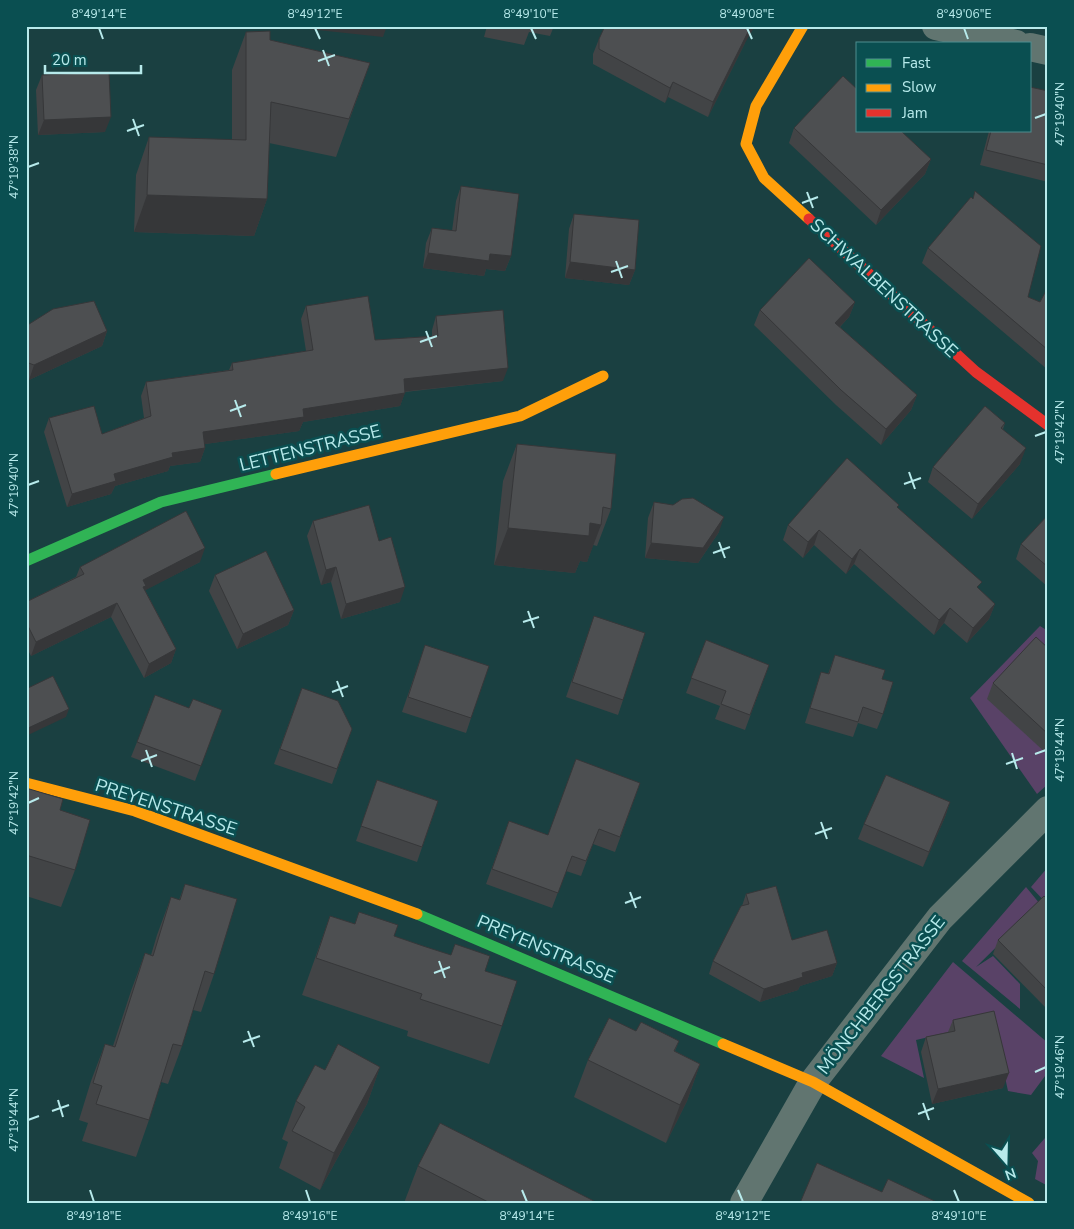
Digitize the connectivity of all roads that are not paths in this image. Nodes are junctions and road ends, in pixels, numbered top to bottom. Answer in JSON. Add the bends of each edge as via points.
{"nodes":[{"id":1,"x":803,"y":26,"type":"edge"},
{"id":2,"x":936,"y":26,"type":"edge"},
{"id":3,"x":1007,"y":42,"type":"edge"},
{"id":4,"x":1032,"y":47,"type":"edge"},
{"id":5,"x":1048,"y":51,"type":"edge"},
{"id":6,"x":603,"y":376,"type":"dead end"},
{"id":7,"x":1048,"y":426,"type":"edge"},
{"id":8,"x":26,"y":561,"type":"edge"},
{"id":9,"x":26,"y":783,"type":"edge"},
{"id":10,"x":1048,"y":810,"type":"edge"},
{"id":11,"x":813,"y":1082,"type":"junction"},
{"id":12,"x":744,"y":1203,"type":"edge"},
{"id":13,"x":1028,"y":1203,"type":"edge"}],
"edges":[{"from":1,"to":7,"type":"street","name":"SCHWALBENSTRASSE","via":[[753,115],[746,144],[764,178],[976,372]]},
{"from":2,"to":3,"type":"street"},
{"from":4,"to":5,"type":"street"},
{"from":6,"to":8,"type":"street","name":"LETTENSTRASSE","via":[[520,416],[161,502]]},
{"from":9,"to":11,"type":"street","name":"PREYENSTRASSE","via":[[134,811],[438,922]]},
{"from":10,"to":11,"type":"street","name":"MÖNCHBERGSTRASSE","via":[[940,918]]},
{"from":11,"to":12,"type":"street","name":"MÖNCHBERGSTRASSE"},
{"from":11,"to":13,"type":"street","name":"PREYENSTRASSE"}]}
